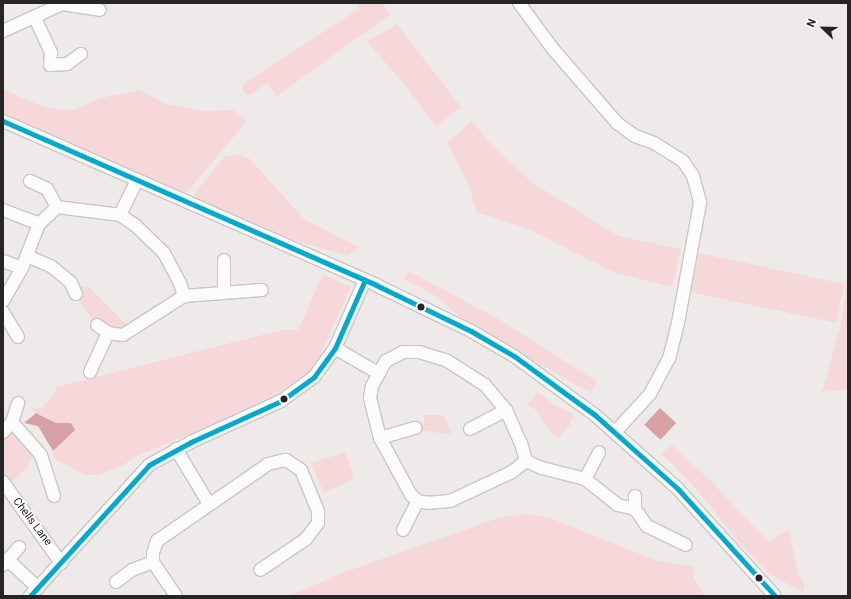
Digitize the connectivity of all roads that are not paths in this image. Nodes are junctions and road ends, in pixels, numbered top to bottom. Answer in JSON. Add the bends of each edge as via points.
{"nodes":[{"id":1,"x":519,"y":3,"type":"edge"},
{"id":2,"x":102,"y":11,"type":"edge"},
{"id":3,"x":35,"y":18,"type":"junction"},
{"id":4,"x":3,"y":31,"type":"edge"},
{"id":5,"x":81,"y":54,"type":"dead end"},
{"id":6,"x":3,"y":121,"type":"edge"},
{"id":7,"x":30,"y":181,"type":"dead end"},
{"id":8,"x":136,"y":182,"type":"junction"},
{"id":9,"x":57,"y":207,"type":"junction"},
{"id":10,"x":3,"y":210,"type":"edge"},
{"id":11,"x":120,"y":215,"type":"junction"},
{"id":12,"x":39,"y":224,"type":"junction"},
{"id":13,"x":27,"y":256,"type":"junction"},
{"id":14,"x":3,"y":261,"type":"edge"},
{"id":15,"x":222,"y":262,"type":"dead end"},
{"id":16,"x":22,"y":268,"type":"junction"},
{"id":17,"x":365,"y":280,"type":"junction"},
{"id":18,"x":75,"y":285,"type":"dead end"},
{"id":19,"x":262,"y":290,"type":"dead end"},
{"id":20,"x":224,"y":292,"type":"junction"},
{"id":21,"x":184,"y":296,"type":"junction"},
{"id":22,"x":3,"y":301,"type":"edge"},
{"id":23,"x":3,"y":312,"type":"edge"},
{"id":24,"x":97,"y":325,"type":"dead end"},
{"id":25,"x":108,"y":333,"type":"junction"},
{"id":26,"x":18,"y":337,"type":"dead end"},
{"id":27,"x":335,"y":348,"type":"junction"},
{"id":28,"x":90,"y":372,"type":"dead end"},
{"id":29,"x":378,"y":373,"type":"junction"},
{"id":30,"x":18,"y":403,"type":"dead end"},
{"id":31,"x":506,"y":410,"type":"junction"},
{"id":32,"x":12,"y":422,"type":"junction"},
{"id":33,"x":416,"y":428,"type":"dead end"},
{"id":34,"x":470,"y":429,"type":"dead end"},
{"id":35,"x":3,"y":432,"type":"edge"},
{"id":36,"x":615,"y":432,"type":"junction"},
{"id":37,"x":380,"y":438,"type":"junction"},
{"id":38,"x":176,"y":449,"type":"junction"},
{"id":39,"x":599,"y":453,"type":"dead end"},
{"id":40,"x":526,"y":461,"type":"junction"},
{"id":41,"x":585,"y":479,"type":"junction"},
{"id":42,"x":3,"y":482,"type":"edge"},
{"id":43,"x":54,"y":496,"type":"dead end"},
{"id":44,"x":635,"y":496,"type":"dead end"},
{"id":45,"x":418,"y":501,"type":"junction"},
{"id":46,"x":209,"y":504,"type":"junction"},
{"id":47,"x":635,"y":509,"type":"junction"},
{"id":48,"x":403,"y":530,"type":"dead end"},
{"id":49,"x":678,"y":545,"type":"dead end"},
{"id":50,"x":19,"y":547,"type":"dead end"},
{"id":51,"x":6,"y":562,"type":"edge"},
{"id":52,"x":61,"y":562,"type":"junction"},
{"id":53,"x":153,"y":562,"type":"junction"},
{"id":54,"x":260,"y":570,"type":"dead end"},
{"id":55,"x":116,"y":582,"type":"dead end"},
{"id":56,"x":34,"y":592,"type":"edge"},
{"id":57,"x":176,"y":596,"type":"edge"},
{"id":58,"x":775,"y":596,"type":"edge"}],
"edges":[{"from":1,"to":36,"type":"street","via":[[553,49],[617,123],[635,136],[654,143],[683,161],[694,176],[700,203],[669,358],[650,394]]},
{"from":2,"to":3,"type":"street","via":[[62,4]]},
{"from":3,"to":4,"type":"street"},
{"from":3,"to":5,"type":"street","via":[[51,52],[50,66],[67,64]]},
{"from":6,"to":8,"type":"street"},
{"from":7,"to":9,"type":"street","via":[[47,189]]},
{"from":8,"to":11,"type":"street"},
{"from":8,"to":17,"type":"street"},
{"from":9,"to":11,"type":"street"},
{"from":9,"to":12,"type":"street"},
{"from":10,"to":12,"type":"street"},
{"from":11,"to":21,"type":"street","via":[[159,247],[180,283]]},
{"from":12,"to":13,"type":"street"},
{"from":13,"to":16,"type":"street"},
{"from":13,"to":18,"type":"street","via":[[51,266]]},
{"from":14,"to":16,"type":"street"},
{"from":15,"to":20,"type":"street"},
{"from":16,"to":22,"type":"street"},
{"from":17,"to":27,"type":"street"},
{"from":17,"to":36,"type":"street","via":[[471,331],[514,356],[572,396]]},
{"from":19,"to":20,"type":"street"},
{"from":20,"to":21,"type":"street"},
{"from":21,"to":25,"type":"street","via":[[123,335]]},
{"from":23,"to":26,"type":"street"},
{"from":24,"to":25,"type":"street"},
{"from":25,"to":28,"type":"street","via":[[92,356]]},
{"from":27,"to":29,"type":"street"},
{"from":27,"to":38,"type":"street","via":[[314,377],[292,395]]},
{"from":29,"to":31,"type":"street","via":[[386,361],[403,352],[434,355],[485,385]]},
{"from":29,"to":37,"type":"street","via":[[370,398]]},
{"from":30,"to":32,"type":"street"},
{"from":31,"to":34,"type":"street"},
{"from":31,"to":40,"type":"street"},
{"from":32,"to":35,"type":"street"},
{"from":32,"to":43,"type":"street","via":[[41,455]]},
{"from":33,"to":37,"type":"street"},
{"from":36,"to":58,"type":"street","via":[[678,489]]},
{"from":37,"to":45,"type":"street","via":[[411,495]]},
{"from":38,"to":46,"type":"street"},
{"from":38,"to":52,"type":"street","via":[[139,473]]},
{"from":39,"to":41,"type":"street"},
{"from":40,"to":41,"type":"street"},
{"from":40,"to":45,"type":"street","via":[[512,472],[450,501]]},
{"from":41,"to":47,"type":"street","via":[[618,505]]},
{"from":42,"to":52,"type":"street","name":"Chells Lane"},
{"from":44,"to":47,"type":"street"},
{"from":45,"to":48,"type":"street"},
{"from":46,"to":53,"type":"street","via":[[158,541],[152,553]]},
{"from":46,"to":54,"type":"street","via":[[268,464],[286,460],[301,470],[318,511],[316,527],[306,539]]},
{"from":47,"to":49,"type":"street","via":[[647,526]]},
{"from":50,"to":51,"type":"street"},
{"from":51,"to":56,"type":"street"},
{"from":52,"to":56,"type":"street"},
{"from":53,"to":55,"type":"street","via":[[132,570]]},
{"from":53,"to":57,"type":"street"}]}
